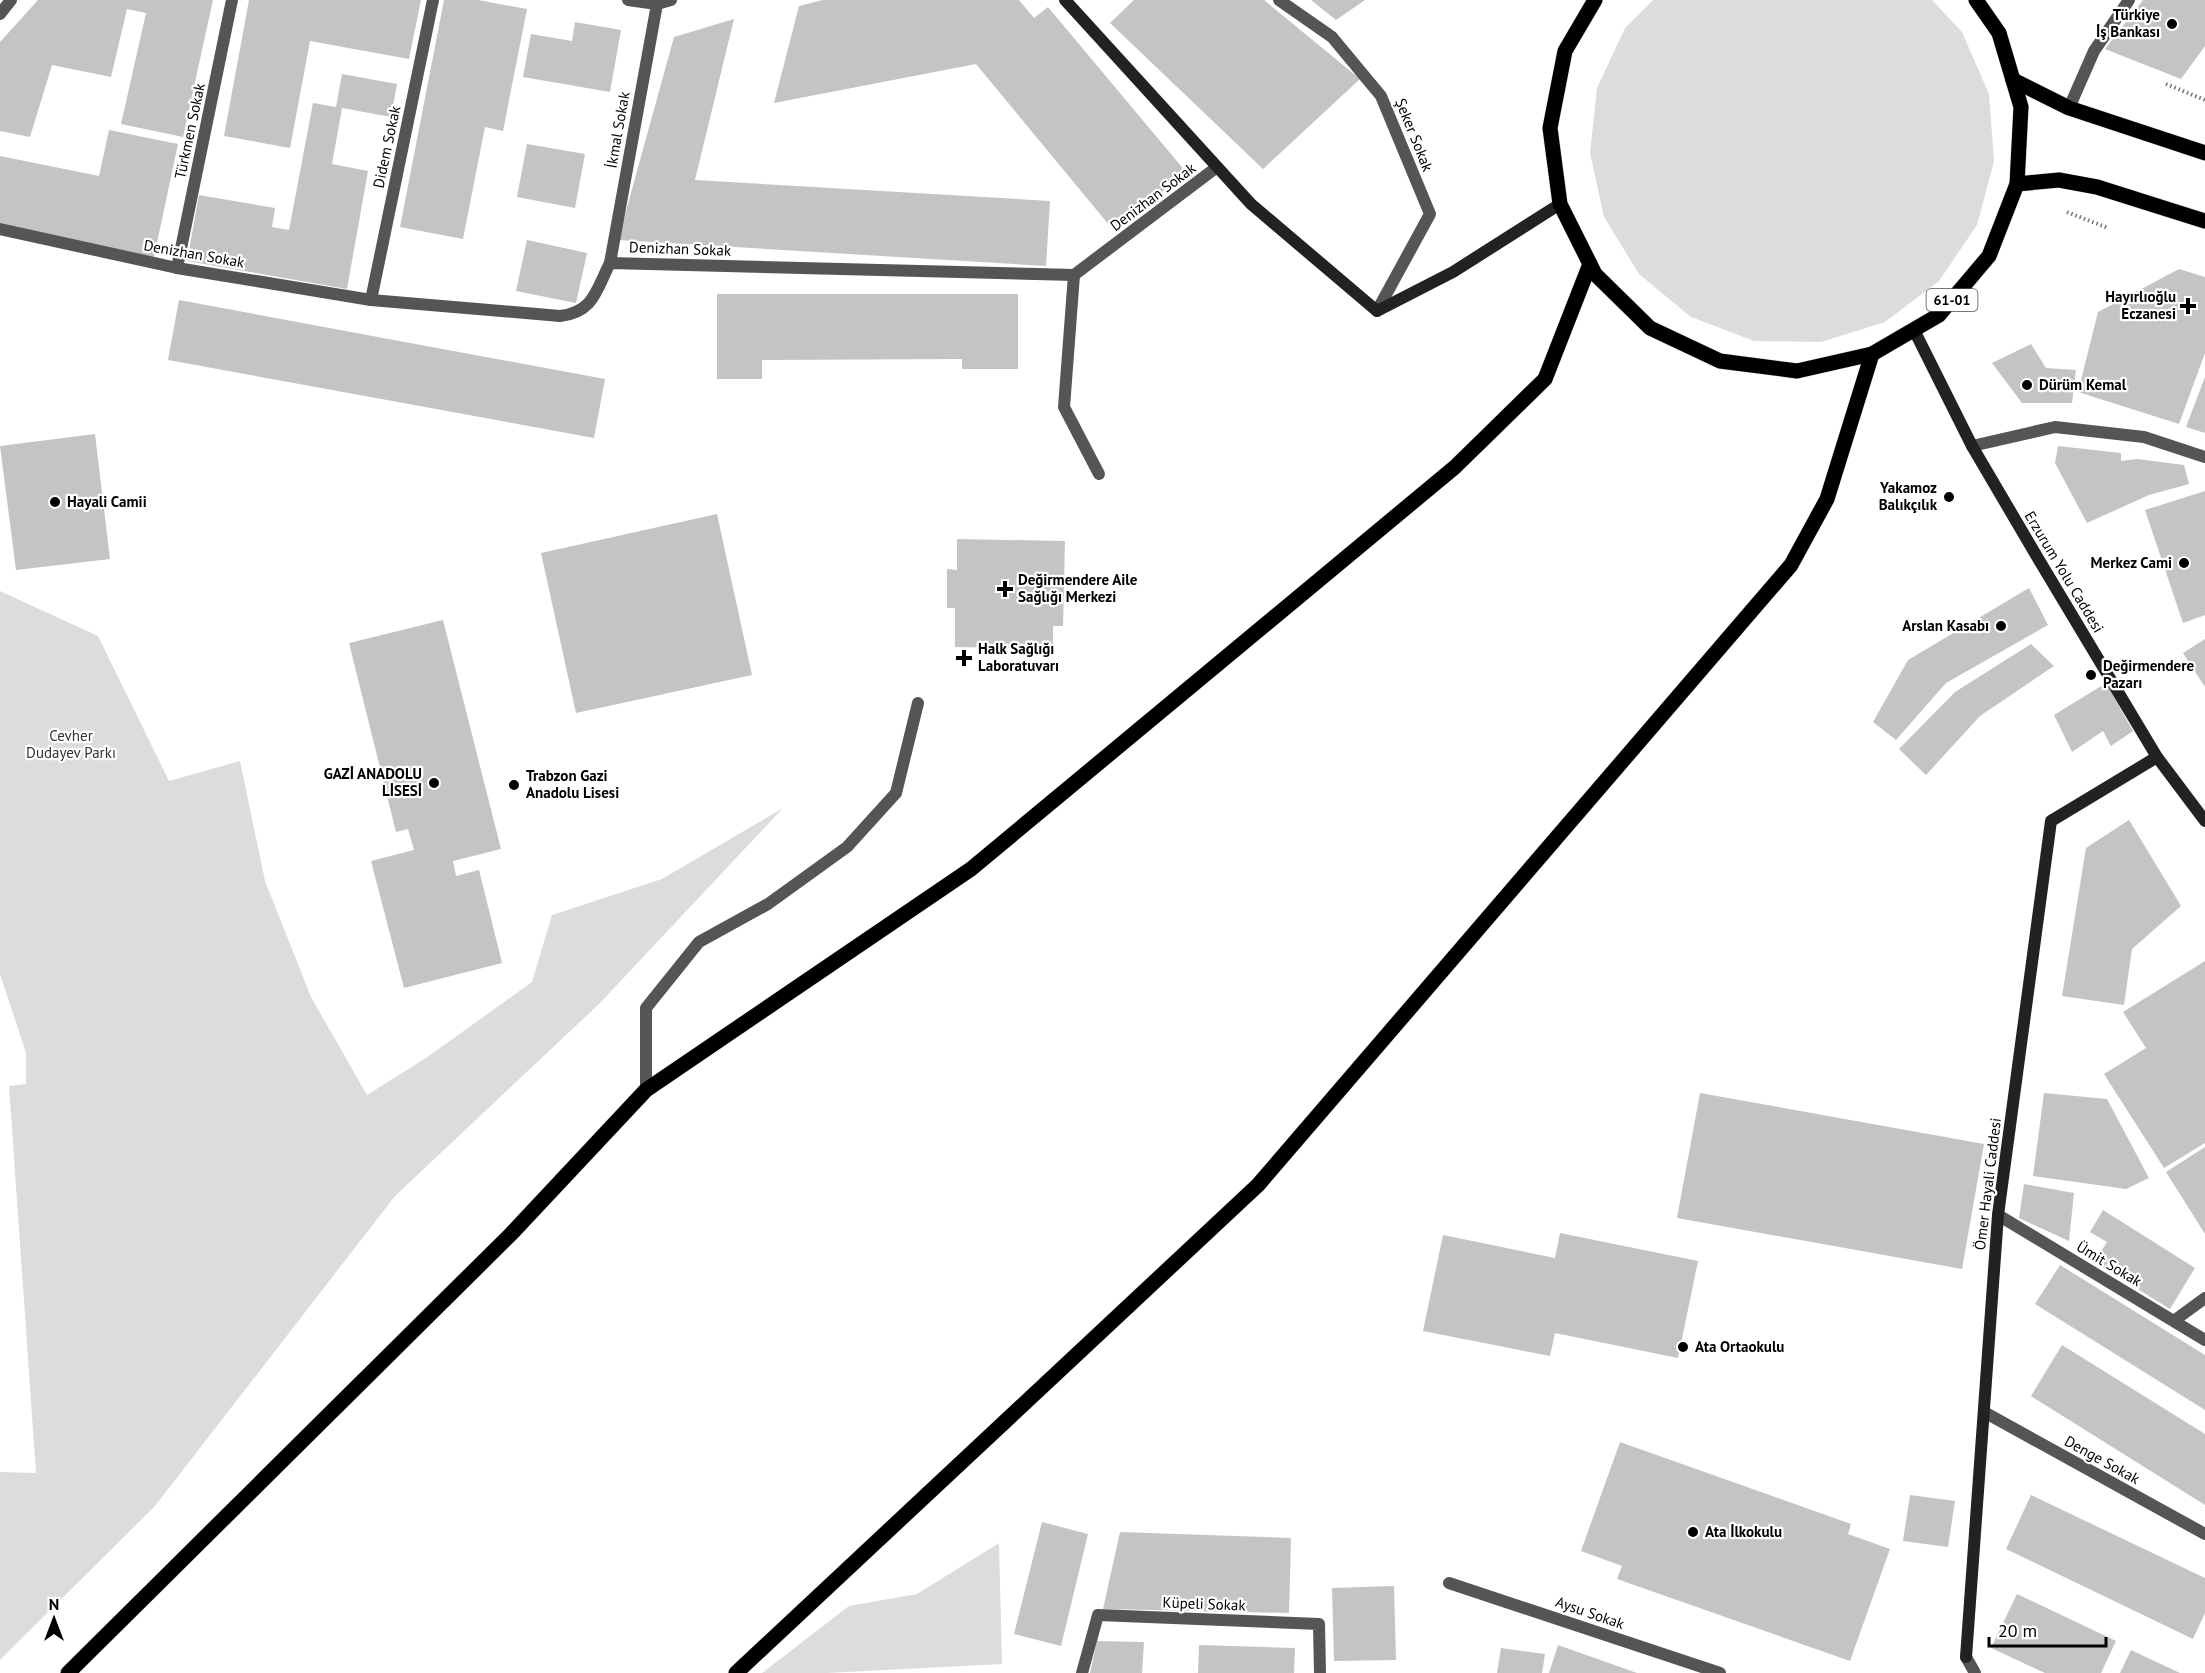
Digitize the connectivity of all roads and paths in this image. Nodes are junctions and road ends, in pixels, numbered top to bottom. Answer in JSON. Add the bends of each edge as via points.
{"nodes":[{"id":1,"x":12,"y":0,"type":"edge"},
{"id":2,"x":232,"y":0,"type":"edge"},
{"id":3,"x":433,"y":0,"type":"edge"},
{"id":4,"x":628,"y":0,"type":"edge"},
{"id":5,"x":671,"y":0,"type":"edge"},
{"id":6,"x":1065,"y":0,"type":"edge"},
{"id":7,"x":1279,"y":0,"type":"edge"},
{"id":8,"x":1976,"y":0,"type":"edge"},
{"id":9,"x":2130,"y":0,"type":"edge"},
{"id":10,"x":1595,"y":1,"type":"edge"},
{"id":11,"x":655,"y":2,"type":"edge"},
{"id":12,"x":0,"y":14,"type":"edge"},
{"id":13,"x":2013,"y":80,"type":"junction"},
{"id":14,"x":2166,"y":84,"type":"dead end"},
{"id":15,"x":2205,"y":100,"type":"edge"},
{"id":16,"x":2069,"y":108,"type":"junction"},
{"id":17,"x":2205,"y":153,"type":"edge"},
{"id":18,"x":1217,"y":167,"type":"junction"},
{"id":19,"x":2017,"y":184,"type":"junction"},
{"id":20,"x":1560,"y":204,"type":"junction"},
{"id":21,"x":2064,"y":211,"type":"dead end"},
{"id":22,"x":2205,"y":221,"type":"edge"},
{"id":23,"x":2108,"y":228,"type":"dead end"},
{"id":24,"x":0,"y":229,"type":"edge"},
{"id":25,"x":610,"y":262,"type":"junction"},
{"id":26,"x":1590,"y":264,"type":"junction"},
{"id":27,"x":177,"y":268,"type":"junction"},
{"id":28,"x":1074,"y":275,"type":"junction"},
{"id":29,"x":371,"y":300,"type":"junction"},
{"id":30,"x":1377,"y":311,"type":"junction"},
{"id":31,"x":1914,"y":330,"type":"junction"},
{"id":32,"x":1872,"y":354,"type":"junction"},
{"id":33,"x":1972,"y":446,"type":"junction"},
{"id":34,"x":2205,"y":457,"type":"edge"},
{"id":35,"x":1099,"y":474,"type":"dead end"},
{"id":36,"x":918,"y":703,"type":"dead end"},
{"id":37,"x":2157,"y":757,"type":"junction"},
{"id":38,"x":2205,"y":820,"type":"edge"},
{"id":39,"x":646,"y":1090,"type":"junction"},
{"id":40,"x":1998,"y":1215,"type":"junction"},
{"id":41,"x":2205,"y":1298,"type":"edge"},
{"id":42,"x":2175,"y":1320,"type":"junction"},
{"id":43,"x":2205,"y":1340,"type":"edge"},
{"id":44,"x":1984,"y":1412,"type":"junction"},
{"id":45,"x":2205,"y":1534,"type":"edge"},
{"id":46,"x":1449,"y":1583,"type":"dead end"},
{"id":47,"x":68,"y":1673,"type":"edge"},
{"id":48,"x":736,"y":1673,"type":"edge"},
{"id":49,"x":1082,"y":1673,"type":"edge"},
{"id":50,"x":1320,"y":1673,"type":"edge"},
{"id":51,"x":1720,"y":1673,"type":"edge"},
{"id":52,"x":1975,"y":1673,"type":"edge"}],
"edges":[{"from":1,"to":12,"type":"street"},
{"from":2,"to":27,"type":"street","name":"Türkmen Sokak"},
{"from":3,"to":29,"type":"street","name":"Didem Sokak"},
{"from":4,"to":11,"type":"street"},
{"from":5,"to":11,"type":"street"},
{"from":6,"to":18,"type":"street"},
{"from":7,"to":30,"type":"street","name":"Şeker Sokak","via":[[1332,38],[1382,96],[1430,214]]},
{"from":8,"to":13,"type":"main road","number":"61-01","via":[[1999,33]]},
{"from":9,"to":16,"type":"street","via":[[2094,51]]},
{"from":10,"to":20,"type":"main road","number":"61-01","via":[[1565,51],[1550,128]]},
{"from":11,"to":25,"type":"street","name":"İkmal Sokak"},
{"from":13,"to":16,"type":"main road"},
{"from":13,"to":19,"type":"main road","number":"61-01","via":[[2021,107]]},
{"from":14,"to":15,"type":"path"},
{"from":16,"to":17,"type":"main road"},
{"from":18,"to":28,"type":"street","name":"Denizhan Sokak"},
{"from":18,"to":30,"type":"street","via":[[1251,204]]},
{"from":19,"to":22,"type":"main road","via":[[2059,180],[2097,187]]},
{"from":19,"to":31,"type":"main road","number":"61-01","via":[[1989,256],[1939,315]]},
{"from":20,"to":26,"type":"main road","number":"61-01"},
{"from":20,"to":30,"type":"street","via":[[1453,272]]},
{"from":21,"to":23,"type":"path"},
{"from":24,"to":27,"type":"street","name":"Denizhan Sokak"},
{"from":25,"to":28,"type":"street","name":"Denizhan Sokak"},
{"from":25,"to":29,"type":"street","name":"Denizhan Sokak","via":[[592,301],[578,314],[560,316]]},
{"from":26,"to":32,"type":"main road","number":"61-01","via":[[1595,274],[1650,328],[1720,361],[1797,371]]},
{"from":26,"to":39,"type":"main road","via":[[1545,379],[1455,467],[971,869]]},
{"from":27,"to":29,"type":"street","name":"Denizhan Sokak"},
{"from":28,"to":35,"type":"street","via":[[1064,407]]},
{"from":31,"to":32,"type":"main road","number":"61-01"},
{"from":31,"to":33,"type":"street","name":"Erzurum Yolu Caddesi"},
{"from":32,"to":48,"type":"main road","via":[[1827,499],[1791,565],[1266,1176]]},
{"from":33,"to":34,"type":"street","via":[[2055,427],[2144,437]]},
{"from":33,"to":37,"type":"street","name":"Erzurum Yolu Caddesi"},
{"from":36,"to":39,"type":"street","via":[[896,793],[847,847],[768,904],[699,942],[646,1008]]},
{"from":37,"to":38,"type":"street","name":"Erzurum Yolu Caddesi"},
{"from":37,"to":40,"type":"street","name":"Ömer Hayali Caddesi","via":[[2051,821]]},
{"from":39,"to":47,"type":"main road","via":[[511,1234]]},
{"from":40,"to":42,"type":"street","name":"Ümit Sokak"},
{"from":40,"to":44,"type":"street","name":"Ömer Hayali Caddesi"},
{"from":41,"to":42,"type":"street"},
{"from":42,"to":43,"type":"street","name":"Ümit Sokak"},
{"from":44,"to":45,"type":"street","name":"Denge Sokak"},
{"from":44,"to":52,"type":"street","name":"Ömer Hayali Caddesi","via":[[1966,1657]]},
{"from":46,"to":51,"type":"street","name":"Aysu Sokak"},
{"from":49,"to":50,"type":"street","name":"Küpeli Sokak","via":[[1098,1614],[1319,1624]]}]}
